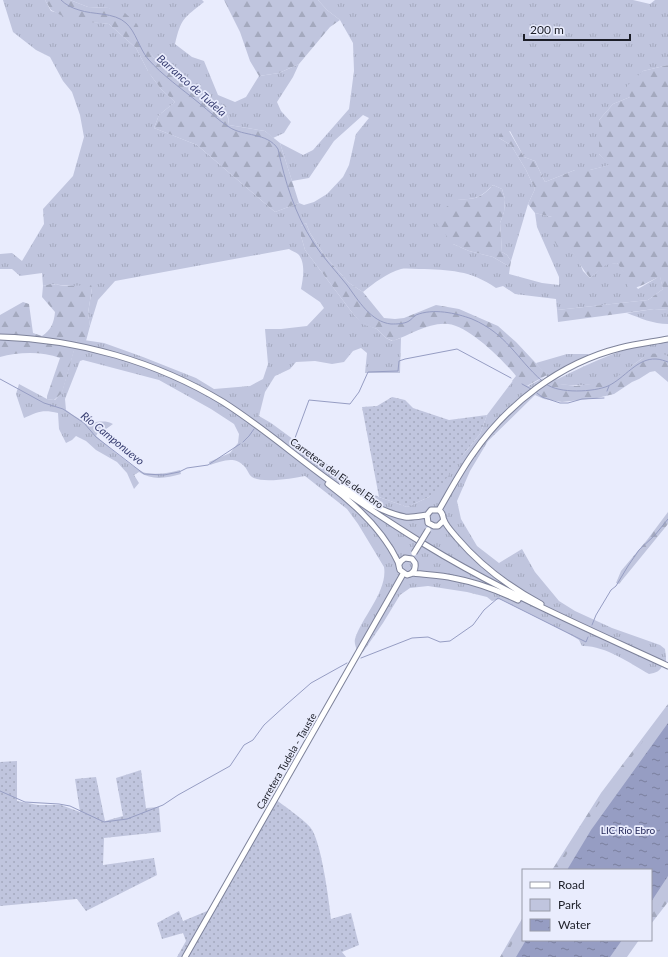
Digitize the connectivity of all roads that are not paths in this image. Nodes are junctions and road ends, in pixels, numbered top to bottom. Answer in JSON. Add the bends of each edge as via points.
{"nodes":[{"id":1,"x":0,"y":337,"type":"edge"},
{"id":2,"x":668,"y":339,"type":"edge"},
{"id":3,"x":275,"y":439,"type":"junction"},
{"id":4,"x":301,"y":460,"type":"junction"},
{"id":5,"x":439,"y":510,"type":"junction"},
{"id":6,"x":427,"y":515,"type":"junction"},
{"id":7,"x":444,"y":520,"type":"junction"},
{"id":8,"x":430,"y":527,"type":"junction"},
{"id":9,"x":412,"y":559,"type":"junction"},
{"id":10,"x":399,"y":564,"type":"junction"},
{"id":11,"x":413,"y":573,"type":"junction"},
{"id":12,"x":403,"y":574,"type":"junction"},
{"id":13,"x":571,"y":621,"type":"junction"},
{"id":14,"x":600,"y":634,"type":"junction"},
{"id":15,"x":668,"y":666,"type":"edge"},
{"id":16,"x":185,"y":957,"type":"edge"}],
"edges":[{"from":1,"to":3,"type":"main road","name":"Carretera del Eje del Ebro","via":[[71,344],[145,365],[177,378],[222,402]]},
{"from":2,"to":5,"type":"main road","via":[[620,348],[573,366],[535,389],[516,404],[487,435]]},
{"from":3,"to":4,"type":"main road","name":"Carretera del Eje del Ebro"},
{"from":3,"to":6,"type":"main road","via":[[376,506],[406,517]]},
{"from":4,"to":10,"type":"main road","via":[[363,513],[381,534]]},
{"from":4,"to":13,"type":"main road","name":"Carretera del Eje del Ebro","via":[[427,546],[529,602]]},
{"from":5,"to":6,"type":"main road","via":[[432,510]]},
{"from":5,"to":7,"type":"main road"},
{"from":6,"to":8,"type":"main road"},
{"from":7,"to":8,"type":"main road","via":[[438,526]]},
{"from":7,"to":13,"type":"main road","via":[[467,550],[497,577]]},
{"from":8,"to":9,"type":"main road","bridge":true},
{"from":9,"to":10,"type":"main road","via":[[403,559]]},
{"from":9,"to":11,"type":"main road","via":[[416,566]]},
{"from":10,"to":12,"type":"main road"},
{"from":11,"to":12,"type":"main road"},
{"from":11,"to":14,"type":"main road","via":[[455,578],[482,585]]},
{"from":12,"to":16,"type":"main road","name":"Carretera Tudela - Tauste"},
{"from":13,"to":14,"type":"main road","name":"Carretera del Eje del Ebro"},
{"from":14,"to":15,"type":"main road","name":"Carretera del Eje del Ebro"}]}
